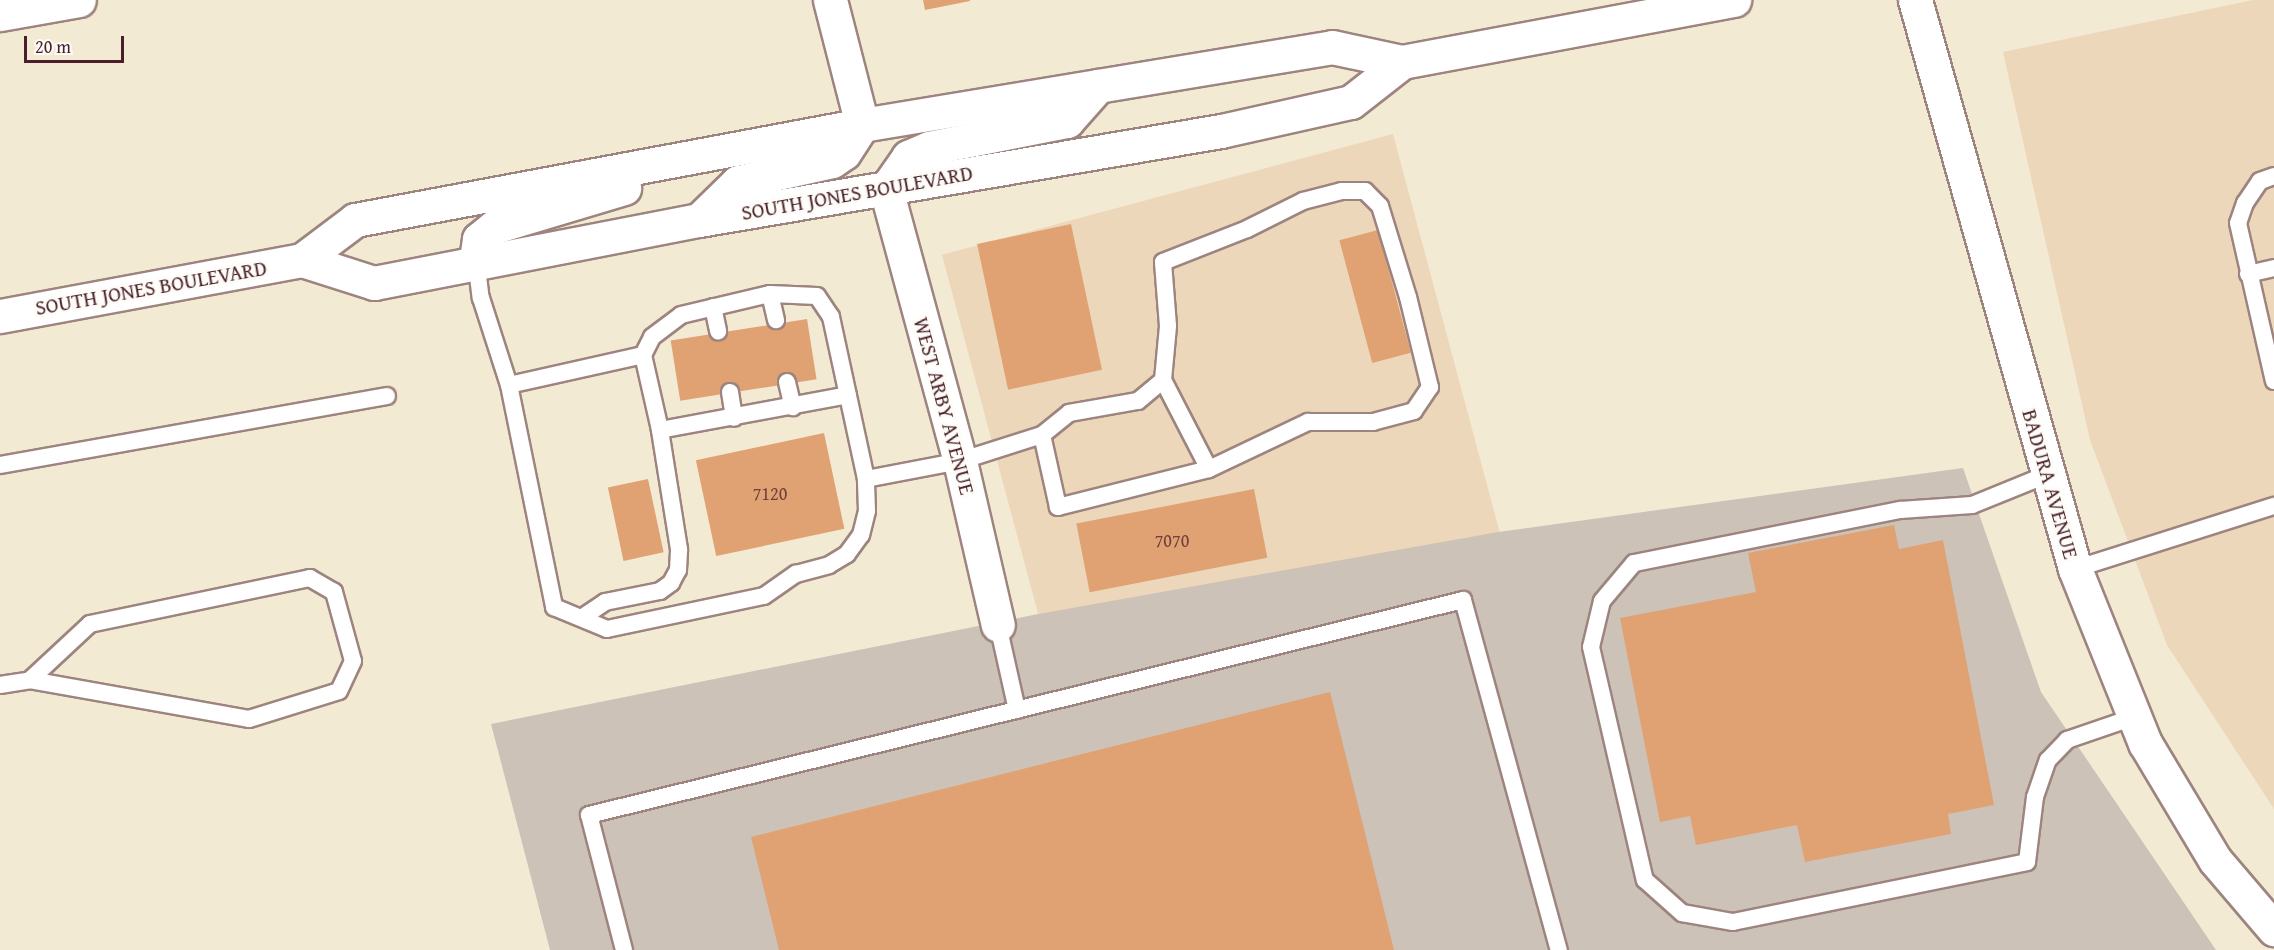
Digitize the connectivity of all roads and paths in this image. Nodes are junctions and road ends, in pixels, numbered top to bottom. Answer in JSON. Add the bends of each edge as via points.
{"nodes":[{"id":1,"x":78,"y":0,"type":"edge"},
{"id":2,"x":830,"y":0,"type":"edge"},
{"id":3,"x":1734,"y":0,"type":"edge"},
{"id":4,"x":1915,"y":0,"type":"edge"},
{"id":5,"x":9,"y":9,"type":"edge"},
{"id":6,"x":1402,"y":62,"type":"junction"},
{"id":7,"x":1098,"y":86,"type":"junction"},
{"id":8,"x":862,"y":126,"type":"junction"},
{"id":9,"x":660,"y":163,"type":"junction"},
{"id":10,"x":2274,"y":176,"type":"edge"},
{"id":11,"x":886,"y":189,"type":"junction"},
{"id":12,"x":699,"y":220,"type":"junction"},
{"id":13,"x":302,"y":260,"type":"junction"},
{"id":14,"x":476,"y":260,"type":"junction"},
{"id":15,"x":2274,"y":268,"type":"edge"},
{"id":16,"x":2248,"y":274,"type":"junction"},
{"id":17,"x":770,"y":294,"type":"junction"},
{"id":18,"x":713,"y":307,"type":"junction"},
{"id":19,"x":0,"y":316,"type":"edge"},
{"id":20,"x":776,"y":320,"type":"dead end"},
{"id":21,"x":718,"y":331,"type":"dead end"},
{"id":22,"x":643,"y":355,"type":"junction"},
{"id":23,"x":2271,"y":358,"type":"edge"},
{"id":24,"x":1163,"y":380,"type":"junction"},
{"id":25,"x":2274,"y":381,"type":"edge"},
{"id":26,"x":787,"y":382,"type":"dead end"},
{"id":27,"x":509,"y":385,"type":"junction"},
{"id":28,"x":730,"y":392,"type":"dead end"},
{"id":29,"x":848,"y":395,"type":"junction"},
{"id":30,"x":387,"y":396,"type":"dead end"},
{"id":31,"x":793,"y":407,"type":"junction"},
{"id":32,"x":734,"y":418,"type":"junction"},
{"id":33,"x":660,"y":430,"type":"junction"},
{"id":34,"x":1042,"y":435,"type":"junction"},
{"id":35,"x":960,"y":460,"type":"junction"},
{"id":36,"x":0,"y":465,"type":"edge"},
{"id":37,"x":1209,"y":469,"type":"junction"},
{"id":38,"x":2046,"y":475,"type":"junction"},
{"id":39,"x":866,"y":479,"type":"junction"},
{"id":40,"x":2274,"y":506,"type":"edge"},
{"id":41,"x":2075,"y":569,"type":"junction"},
{"id":42,"x":583,"y":617,"type":"junction"},
{"id":43,"x":998,"y":625,"type":"joint"},
{"id":44,"x":30,"y":680,"type":"junction"},
{"id":45,"x":0,"y":685,"type":"edge"},
{"id":46,"x":1017,"y":710,"type":"junction"},
{"id":47,"x":2134,"y":717,"type":"junction"},
{"id":48,"x":2274,"y":929,"type":"edge"},
{"id":49,"x":624,"y":950,"type":"edge"},
{"id":50,"x":1559,"y":950,"type":"edge"}],
"edges":[{"from":1,"to":5,"type":"main road"},
{"from":2,"to":8,"type":"main road"},
{"from":3,"to":6,"type":"main road","name":"SOUTH JONES BOULEVARD"},
{"from":4,"to":38,"type":"main road","name":"BADURA AVENUE"},
{"from":6,"to":7,"type":"main road","name":"SOUTH JONES BOULEVARD","via":[[1332,47]]},
{"from":6,"to":11,"type":"main road","name":"SOUTH JONES BOULEVARD","via":[[1351,102],[1221,131]]},
{"from":7,"to":8,"type":"main road","name":"SOUTH JONES BOULEVARD"},
{"from":7,"to":11,"type":"main road","via":[[1067,121],[929,148],[908,157]]},
{"from":8,"to":9,"type":"main road","name":"SOUTH JONES BOULEVARD"},
{"from":8,"to":12,"type":"main road","via":[[844,153],[832,161],[738,183]]},
{"from":9,"to":13,"type":"main road","name":"SOUTH JONES BOULEVARD","via":[[355,220]]},
{"from":9,"to":14,"type":"main road","via":[[622,189],[494,227],[478,240]]},
{"from":10,"to":16,"type":"lane","via":[[2260,181],[2245,203],[2238,223]]},
{"from":11,"to":12,"type":"main road","name":"SOUTH JONES BOULEVARD"},
{"from":11,"to":35,"type":"main road","name":"WEST ARBY AVENUE"},
{"from":12,"to":14,"type":"main road","name":"SOUTH JONES BOULEVARD"},
{"from":13,"to":14,"type":"main road","name":"SOUTH JONES BOULEVARD","via":[[374,282]]},
{"from":13,"to":19,"type":"main road","name":"SOUTH JONES BOULEVARD"},
{"from":14,"to":27,"type":"lane","via":[[481,298]]},
{"from":15,"to":16,"type":"lane"},
{"from":16,"to":23,"type":"lane"},
{"from":17,"to":18,"type":"lane"},
{"from":17,"to":20,"type":"lane"},
{"from":17,"to":29,"type":"lane","via":[[817,296],[825,306],[831,316]]},
{"from":18,"to":21,"type":"lane"},
{"from":18,"to":22,"type":"lane","via":[[681,315],[664,325]]},
{"from":22,"to":27,"type":"lane"},
{"from":22,"to":33,"type":"lane"},
{"from":23,"to":25,"type":"lane"},
{"from":24,"to":34,"type":"lane","via":[[1138,401],[1069,413]]},
{"from":24,"to":37,"type":"lane"},
{"from":24,"to":37,"type":"lane","via":[[1168,326],[1163,262],[1303,201],[1342,191],[1365,191],[1380,206],[1430,387],[1414,411],[1373,422],[1308,422]]},
{"from":26,"to":31,"type":"lane"},
{"from":27,"to":42,"type":"lane","via":[[554,606]]},
{"from":28,"to":32,"type":"lane"},
{"from":29,"to":31,"type":"lane"},
{"from":29,"to":39,"type":"lane"},
{"from":30,"to":36,"type":"lane"},
{"from":31,"to":32,"type":"lane"},
{"from":32,"to":33,"type":"lane"},
{"from":33,"to":42,"type":"lane","via":[[679,549],[678,570],[671,584],[660,591],[605,602]]},
{"from":34,"to":35,"type":"lane"},
{"from":34,"to":37,"type":"lane","via":[[1058,507]]},
{"from":35,"to":39,"type":"lane"},
{"from":35,"to":43,"type":"main road","name":"WEST ARBY AVENUE"},
{"from":38,"to":41,"type":"main road","name":"BADURA AVENUE"},
{"from":38,"to":47,"type":"lane","via":[[1972,505],[1900,510],[1634,563],[1602,601],[1591,647],[1645,880],[1682,913],[1733,922],[2028,862],[2035,797],[2048,760],[2067,740]]},
{"from":39,"to":42,"type":"lane","via":[[867,511],[861,535],[847,554],[829,565],[795,574],[764,596],[608,628]]},
{"from":40,"to":41,"type":"lane"},
{"from":41,"to":47,"type":"main road","name":"BADURA AVENUE"},
{"from":43,"to":46,"type":"lane"},
{"from":44,"to":44,"type":"lane","via":[[90,624],[310,578],[334,592],[353,661],[339,691],[249,719]]},
{"from":44,"to":45,"type":"lane"},
{"from":46,"to":49,"type":"lane","via":[[590,815]]},
{"from":46,"to":50,"type":"lane","via":[[1463,600]]},
{"from":47,"to":48,"type":"main road","name":"BADURA AVENUE","via":[[2145,743],[2215,860]]}]}
